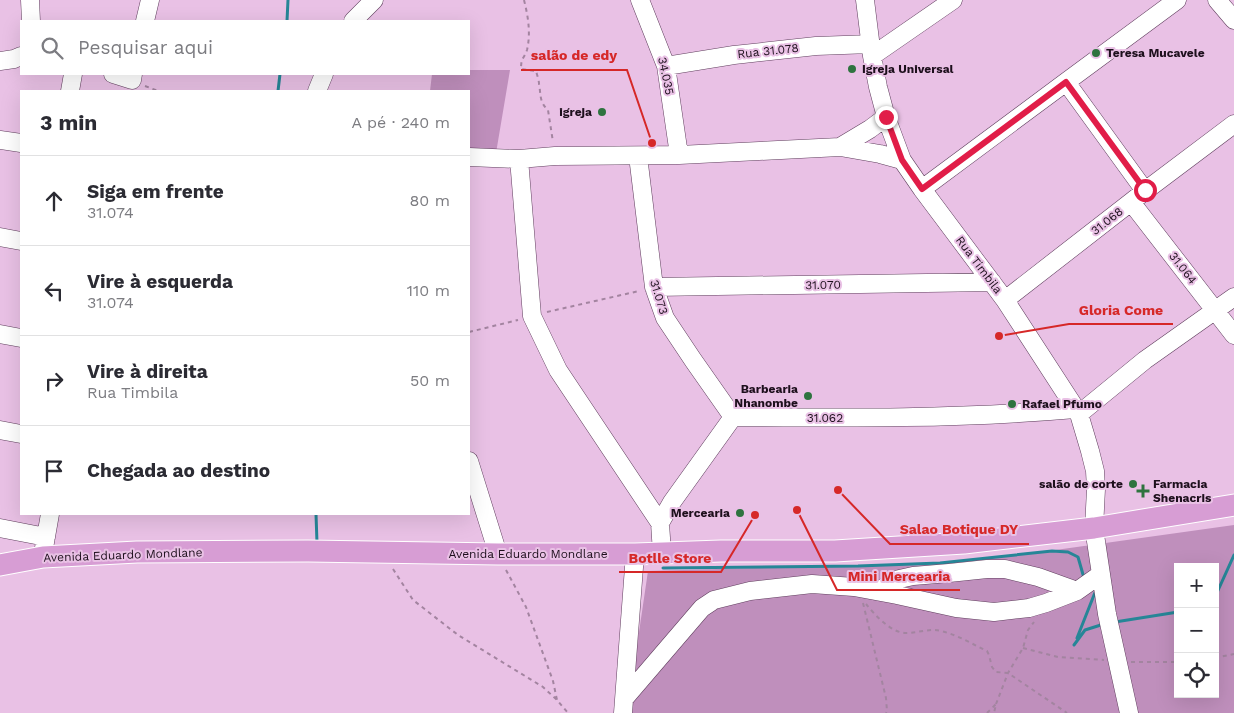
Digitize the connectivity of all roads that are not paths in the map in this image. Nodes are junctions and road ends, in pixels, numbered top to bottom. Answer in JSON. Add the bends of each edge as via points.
{"nodes":[{"id":1,"x":30,"y":0,"type":"edge"},
{"id":2,"x":374,"y":0,"type":"edge"},
{"id":3,"x":640,"y":0,"type":"edge"},
{"id":4,"x":865,"y":0,"type":"edge"},
{"id":5,"x":953,"y":0,"type":"edge"},
{"id":6,"x":1177,"y":0,"type":"edge"},
{"id":7,"x":1217,"y":0,"type":"edge"},
{"id":8,"x":145,"y":1,"type":"edge"},
{"id":9,"x":31,"y":20,"type":"edge"},
{"id":10,"x":145,"y":20,"type":"edge"},
{"id":11,"x":354,"y":20,"type":"edge"},
{"id":12,"x":1234,"y":20,"type":"edge"},
{"id":13,"x":872,"y":50,"type":"junction"},
{"id":14,"x":20,"y":56,"type":"edge"},
{"id":15,"x":0,"y":61,"type":"edge"},
{"id":16,"x":666,"y":66,"type":"junction"},
{"id":17,"x":73,"y":75,"type":"edge"},
{"id":18,"x":116,"y":75,"type":"edge"},
{"id":19,"x":133,"y":75,"type":"edge"},
{"id":20,"x":324,"y":75,"type":"edge"},
{"id":21,"x":1066,"y":82,"type":"junction"},
{"id":22,"x":70,"y":90,"type":"edge"},
{"id":23,"x":317,"y":90,"type":"edge"},
{"id":24,"x":886,"y":117,"type":"junction"},
{"id":25,"x":1234,"y":124,"type":"edge"},
{"id":26,"x":0,"y":140,"type":"edge"},
{"id":27,"x":20,"y":143,"type":"edge"},
{"id":28,"x":840,"y":147,"type":"junction"},
{"id":29,"x":680,"y":155,"type":"junction"},
{"id":30,"x":638,"y":156,"type":"junction"},
{"id":31,"x":470,"y":157,"type":"edge"},
{"id":32,"x":519,"y":159,"type":"junction"},
{"id":33,"x":902,"y":160,"type":"junction"},
{"id":34,"x":922,"y":189,"type":"junction"},
{"id":35,"x":1145,"y":190,"type":"junction"},
{"id":36,"x":1131,"y":202,"type":"junction"},
{"id":37,"x":0,"y":237,"type":"edge"},
{"id":38,"x":20,"y":241,"type":"edge"},
{"id":39,"x":992,"y":282,"type":"junction"},
{"id":40,"x":654,"y":288,"type":"junction"},
{"id":41,"x":1234,"y":297,"type":"edge"},
{"id":42,"x":1005,"y":300,"type":"junction"},
{"id":43,"x":1215,"y":310,"type":"junction"},
{"id":44,"x":0,"y":334,"type":"edge"},
{"id":45,"x":1234,"y":335,"type":"edge"},
{"id":46,"x":20,"y":338,"type":"edge"},
{"id":47,"x":1077,"y":412,"type":"junction"},
{"id":48,"x":733,"y":417,"type":"junction"},
{"id":49,"x":0,"y":430,"type":"edge"},
{"id":50,"x":20,"y":434,"type":"edge"},
{"id":51,"x":470,"y":464,"type":"edge"},
{"id":52,"x":1233,"y":509,"type":"edge"},
{"id":53,"x":50,"y":515,"type":"edge"},
{"id":54,"x":660,"y":523,"type":"junction"},
{"id":55,"x":0,"y":528,"type":"edge"},
{"id":56,"x":1094,"y":528,"type":"junction"},
{"id":57,"x":44,"y":547,"type":"junction"},
{"id":58,"x":662,"y":553,"type":"junction"},
{"id":59,"x":498,"y":554,"type":"junction"},
{"id":60,"x":636,"y":554,"type":"junction"},
{"id":61,"x":0,"y":566,"type":"edge"},
{"id":62,"x":1101,"y":574,"type":"junction"},
{"id":63,"x":879,"y":591,"type":"junction"},
{"id":64,"x":1076,"y":591,"type":"junction"},
{"id":65,"x":623,"y":706,"type":"edge"},
{"id":66,"x":1129,"y":713,"type":"edge"}],
"edges":[{"from":1,"to":9,"type":"street"},
{"from":2,"to":11,"type":"street"},
{"from":3,"to":16,"type":"street","name":"34.035"},
{"from":4,"to":13,"type":"street","name":"Rua Timbila"},
{"from":5,"to":13,"type":"street"},
{"from":6,"to":21,"type":"street"},
{"from":7,"to":12,"type":"street"},
{"from":8,"to":10,"type":"street"},
{"from":13,"to":16,"type":"street","name":"Rua 31.078","via":[[816,46]]},
{"from":13,"to":24,"type":"street","name":"Rua Timbila"},
{"from":14,"to":15,"type":"street"},
{"from":16,"to":29,"type":"street","name":"34.035"},
{"from":17,"to":22,"type":"street"},
{"from":18,"to":19,"type":"street","via":[[132,80]]},
{"from":20,"to":23,"type":"street"},
{"from":21,"to":34,"type":"street"},
{"from":21,"to":35,"type":"street"},
{"from":24,"to":28,"type":"street"},
{"from":24,"to":33,"type":"street","name":"Rua Timbila"},
{"from":25,"to":35,"type":"street","name":"31.068"},
{"from":26,"to":27,"type":"street"},
{"from":28,"to":29,"type":"street"},
{"from":28,"to":33,"type":"street"},
{"from":29,"to":30,"type":"street"},
{"from":30,"to":32,"type":"street"},
{"from":30,"to":40,"type":"street","name":"31.073"},
{"from":31,"to":32,"type":"street"},
{"from":32,"to":54,"type":"street","via":[[532,316],[558,370]]},
{"from":33,"to":34,"type":"street","name":"Rua Timbila"},
{"from":34,"to":39,"type":"street","name":"Rua Timbila"},
{"from":35,"to":36,"type":"street","name":"31.068"},
{"from":36,"to":42,"type":"street","name":"31.068"},
{"from":36,"to":43,"type":"street","name":"31.064"},
{"from":37,"to":38,"type":"street"},
{"from":39,"to":40,"type":"street","name":"31.070"},
{"from":39,"to":42,"type":"street","name":"Rua Timbila"},
{"from":40,"to":48,"type":"street","name":"31.073","via":[[665,318]]},
{"from":41,"to":43,"type":"street"},
{"from":42,"to":47,"type":"street","name":"Rua Timbila"},
{"from":43,"to":45,"type":"street","name":"31.064"},
{"from":43,"to":47,"type":"street"},
{"from":44,"to":46,"type":"street"},
{"from":47,"to":48,"type":"street","name":"31.062","via":[[884,418]]},
{"from":47,"to":56,"type":"street","name":"Rua Timbila","via":[[1095,471]]},
{"from":48,"to":54,"type":"street"},
{"from":49,"to":50,"type":"street"},
{"from":51,"to":59,"type":"street"},
{"from":52,"to":56,"type":"main road","name":"Avenida Eduardo Mondlane"},
{"from":53,"to":57,"type":"street"},
{"from":54,"to":58,"type":"street"},
{"from":55,"to":57,"type":"street"},
{"from":56,"to":58,"type":"main road","name":"Avenida Eduardo Mondlane","via":[[891,548]]},
{"from":56,"to":62,"type":"street","name":"Rua Timbila"},
{"from":57,"to":59,"type":"main road","name":"Avenida Eduardo Mondlane","via":[[137,552]]},
{"from":57,"to":61,"type":"main road","name":"Avenida Eduardo Mondlane"},
{"from":58,"to":60,"type":"main road","name":"Avenida Eduardo Mondlane"},
{"from":59,"to":60,"type":"main road","name":"Avenida Eduardo Mondlane"},
{"from":60,"to":65,"type":"street"},
{"from":62,"to":64,"type":"street"},
{"from":62,"to":66,"type":"street","name":"Rua Timbila"},
{"from":63,"to":64,"type":"street","via":[[956,608],[994,612],[1029,608]]},
{"from":63,"to":64,"type":"street","via":[[894,580],[987,568],[1013,571]]},
{"from":63,"to":65,"type":"street","via":[[812,584],[750,591],[714,600],[702,608]]}]}
